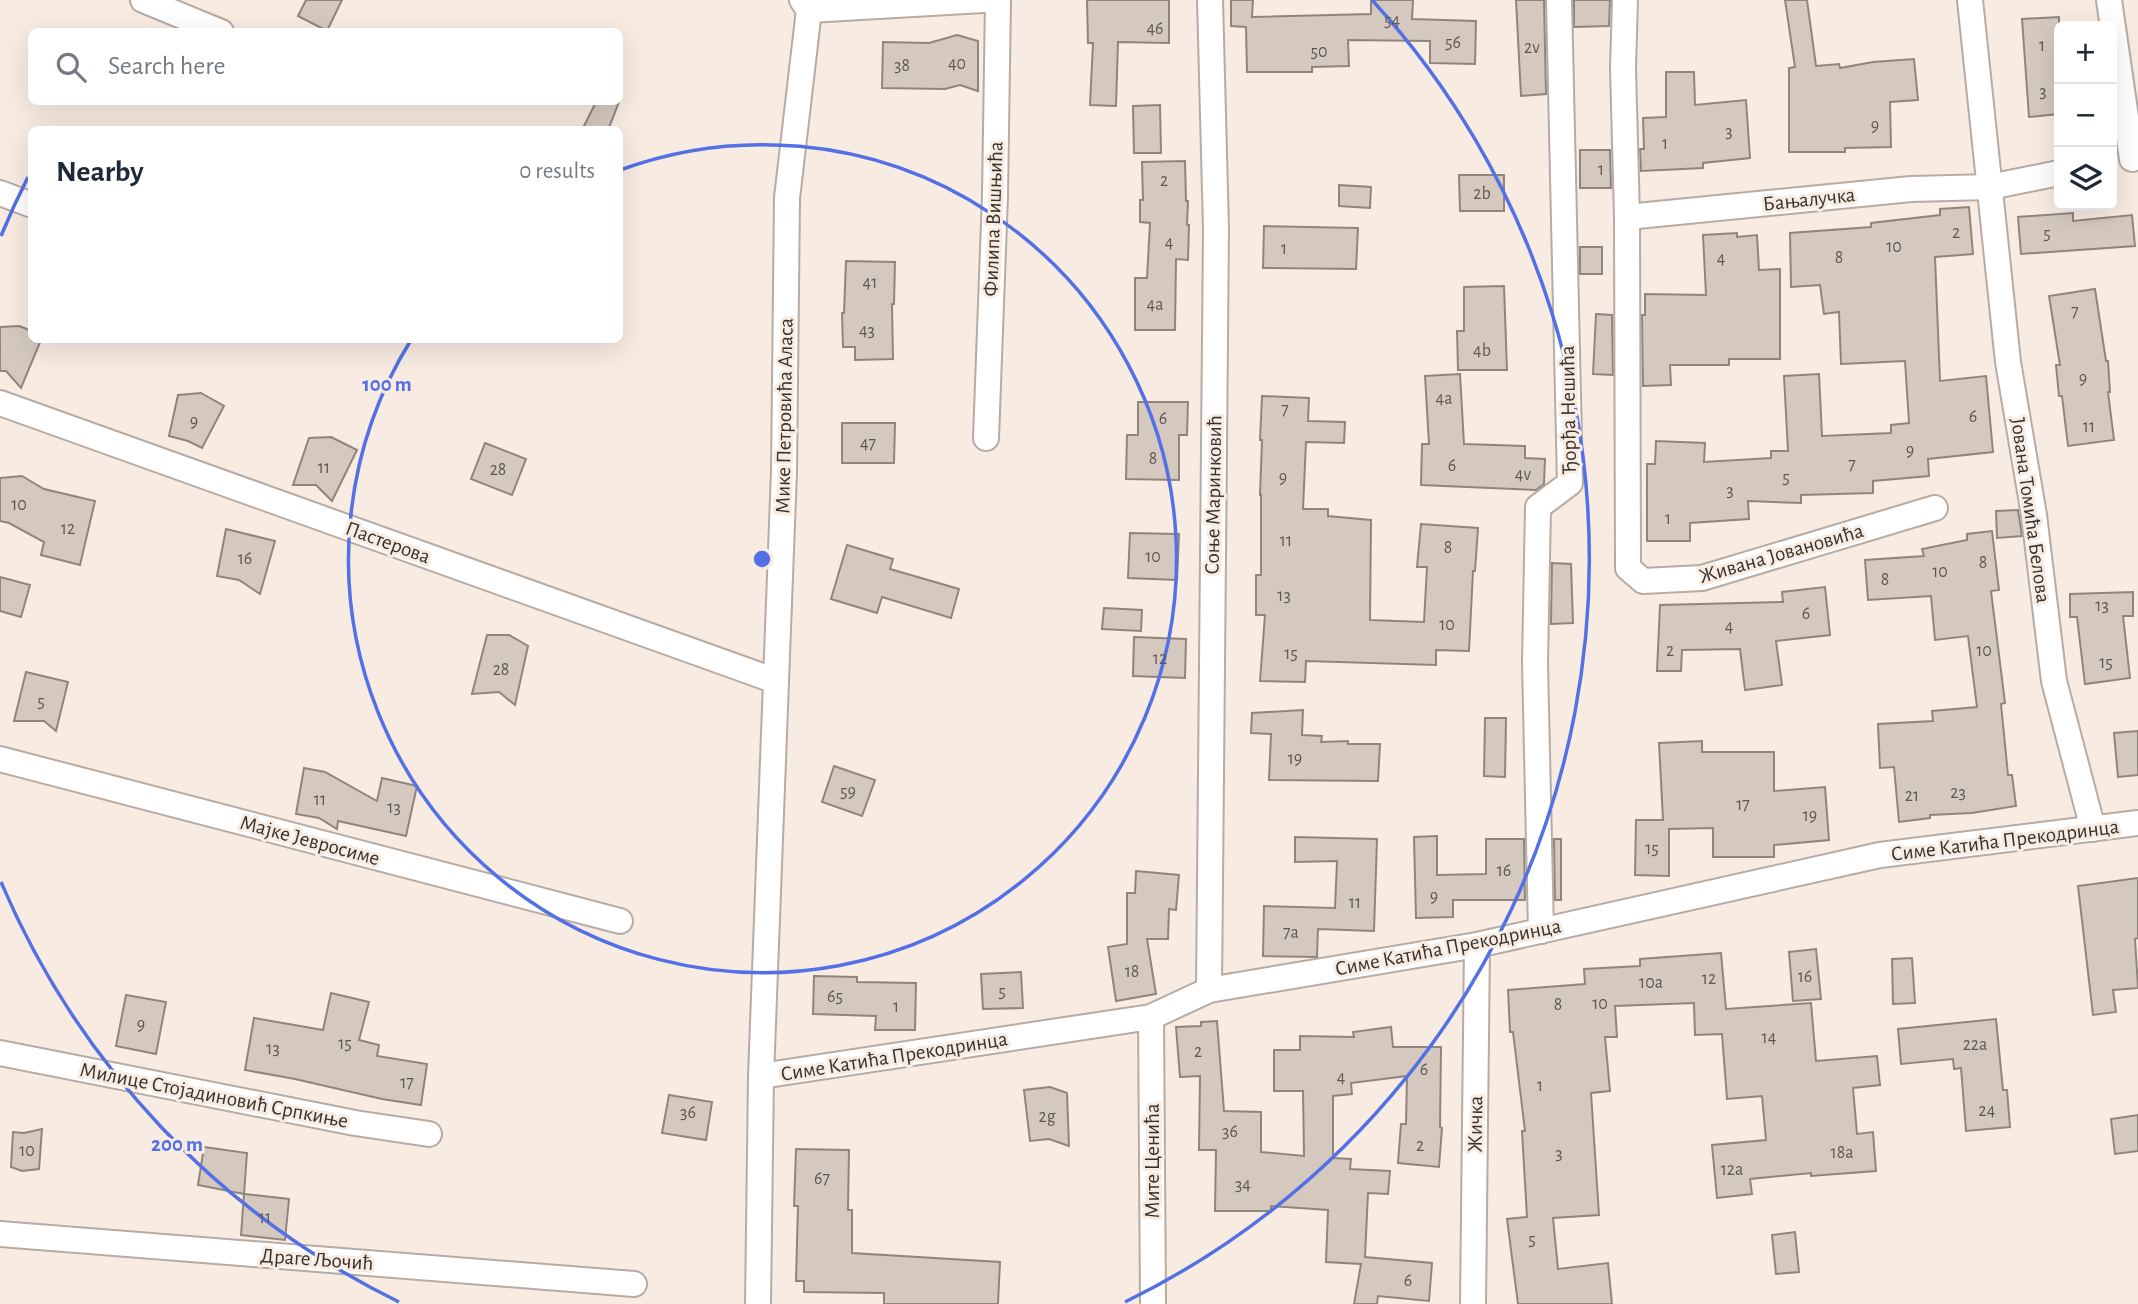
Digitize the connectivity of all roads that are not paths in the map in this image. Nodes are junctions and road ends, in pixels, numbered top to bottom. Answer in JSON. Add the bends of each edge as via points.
{"nodes":[{"id":1,"x":143,"y":0,"type":"edge"},
{"id":2,"x":984,"y":0,"type":"edge"},
{"id":3,"x":998,"y":0,"type":"edge"},
{"id":4,"x":1210,"y":0,"type":"edge"},
{"id":5,"x":1559,"y":0,"type":"edge"},
{"id":6,"x":1625,"y":0,"type":"edge"},
{"id":7,"x":1970,"y":0,"type":"edge"},
{"id":8,"x":2109,"y":0,"type":"edge"},
{"id":9,"x":806,"y":5,"type":"edge"},
{"id":10,"x":210,"y":28,"type":"edge"},
{"id":11,"x":2127,"y":160,"type":"edge"},
{"id":12,"x":2054,"y":174,"type":"edge"},
{"id":13,"x":1990,"y":187,"type":"junction"},
{"id":14,"x":0,"y":193,"type":"edge"},
{"id":15,"x":28,"y":204,"type":"edge"},
{"id":16,"x":1627,"y":217,"type":"junction"},
{"id":17,"x":0,"y":403,"type":"edge"},
{"id":18,"x":986,"y":438,"type":"dead end"},
{"id":19,"x":1935,"y":508,"type":"dead end"},
{"id":20,"x":776,"y":681,"type":"junction"},
{"id":21,"x":0,"y":759,"type":"edge"},
{"id":22,"x":2138,"y":823,"type":"edge"},
{"id":23,"x":2093,"y":829,"type":"junction"},
{"id":24,"x":620,"y":921,"type":"dead end"},
{"id":25,"x":1541,"y":931,"type":"junction"},
{"id":26,"x":1477,"y":945,"type":"junction"},
{"id":27,"x":1209,"y":990,"type":"junction"},
{"id":28,"x":1151,"y":1017,"type":"junction"},
{"id":29,"x":0,"y":1053,"type":"edge"},
{"id":30,"x":761,"y":1076,"type":"junction"},
{"id":31,"x":429,"y":1134,"type":"dead end"},
{"id":32,"x":0,"y":1234,"type":"edge"},
{"id":33,"x":634,"y":1284,"type":"dead end"},
{"id":34,"x":758,"y":1304,"type":"edge"},
{"id":35,"x":1153,"y":1304,"type":"edge"},
{"id":36,"x":1473,"y":1304,"type":"edge"}],
"edges":[{"from":1,"to":10,"type":"street"},
{"from":2,"to":9,"type":"street"},
{"from":3,"to":18,"type":"street","name":"Филипа Вишњића"},
{"from":4,"to":27,"type":"street","name":"Соње Маринковић","via":[[1216,230]]},
{"from":5,"to":25,"type":"street","name":"Ђорђа Нешића","via":[[1570,483],[1538,507],[1535,663]]},
{"from":6,"to":16,"type":"street"},
{"from":7,"to":13,"type":"street","name":"Јована Томића Белова"},
{"from":8,"to":11,"type":"street"},
{"from":9,"to":20,"type":"street","name":"Мике Петровића Аласа","via":[[787,198]]},
{"from":12,"to":13,"type":"street","name":"Бањалучка"},
{"from":13,"to":16,"type":"street","name":"Бањалучка","via":[[1911,189]]},
{"from":13,"to":23,"type":"street","name":"Јована Томића Белова","via":[[2008,362],[2034,515],[2054,681]]},
{"from":14,"to":15,"type":"street"},
{"from":16,"to":19,"type":"street","name":"Живана Јовановића","via":[[1628,568],[1643,581],[1702,578]]},
{"from":17,"to":20,"type":"street","name":"Пастерова"},
{"from":20,"to":30,"type":"street","name":"Мике Петровића Аласа"},
{"from":21,"to":24,"type":"street","name":"Мајке Јевросиме"},
{"from":22,"to":23,"type":"street","name":"Симе Катића Прекодринца"},
{"from":23,"to":25,"type":"street","name":"Симе Катића Прекодринца","via":[[1880,855]]},
{"from":25,"to":26,"type":"street","name":"Симе Катића Прекодринца"},
{"from":26,"to":27,"type":"street","name":"Симе Катића Прекодринца"},
{"from":26,"to":36,"type":"street","name":"Жичка"},
{"from":27,"to":28,"type":"street","name":"Симе Катића Прекодринца"},
{"from":28,"to":30,"type":"street","name":"Симе Катића Прекодринца"},
{"from":28,"to":35,"type":"street","name":"Мите Ценића"},
{"from":29,"to":31,"type":"street","name":"Милице Стојадиновић Српкиње"},
{"from":30,"to":34,"type":"street","name":"Мике Петровића Аласа"},
{"from":32,"to":33,"type":"street","name":"Драге Љочић"}]}
